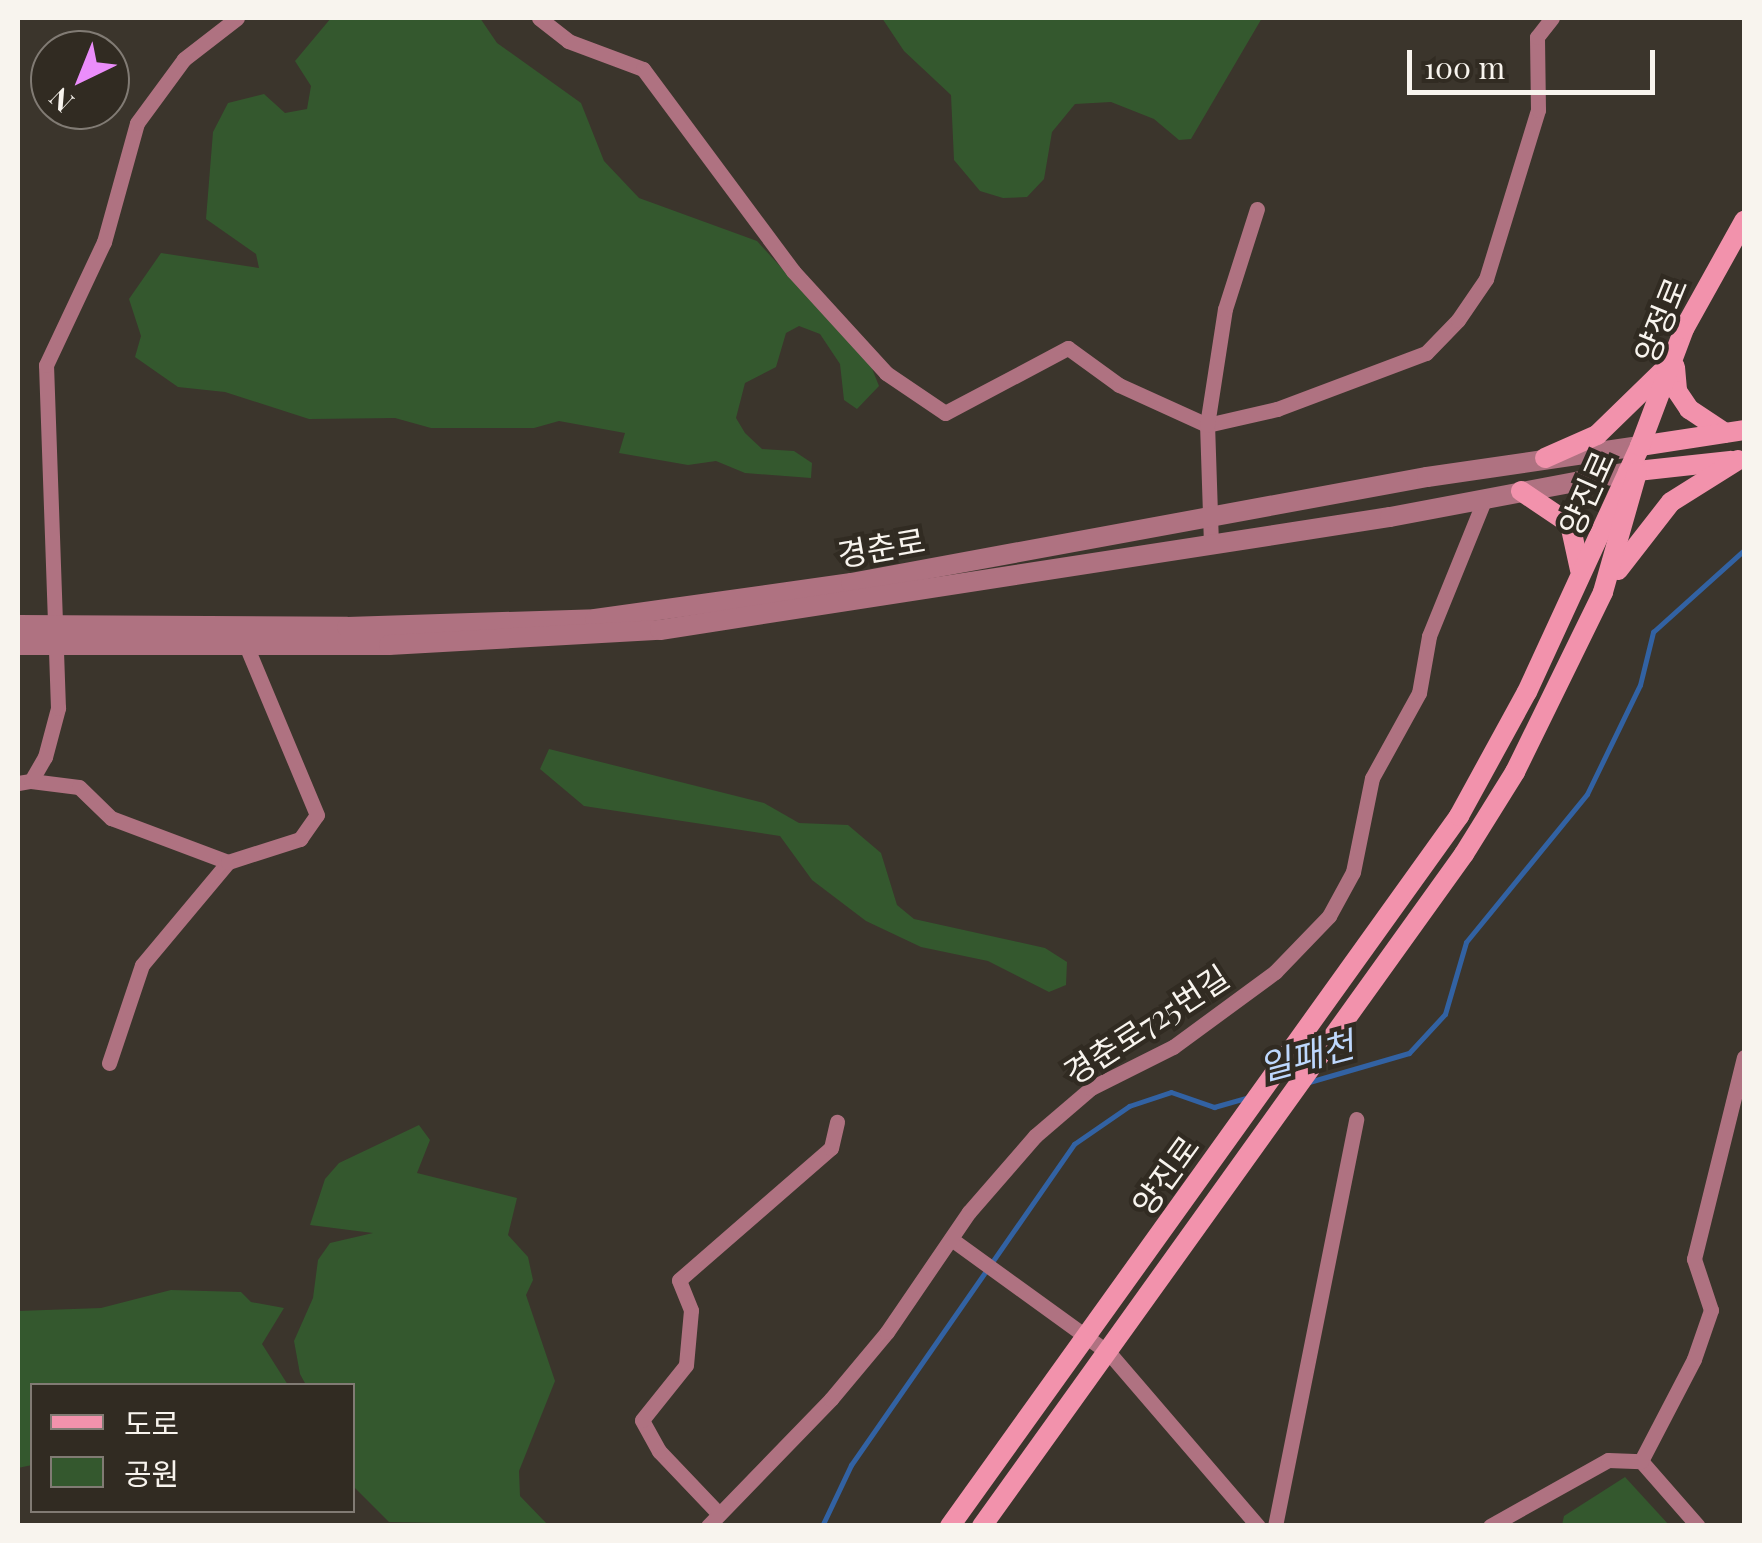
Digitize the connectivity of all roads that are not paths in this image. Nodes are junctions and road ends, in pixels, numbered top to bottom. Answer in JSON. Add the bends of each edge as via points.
{"nodes":[{"id":1,"x":237,"y":18,"type":"edge"},
{"id":2,"x":540,"y":18,"type":"edge"},
{"id":3,"x":1552,"y":18,"type":"edge"},
{"id":4,"x":1257,"y":209,"type":"dead end"},
{"id":5,"x":1744,"y":221,"type":"edge"},
{"id":6,"x":1674,"y":360,"type":"junction"},
{"id":7,"x":1207,"y":425,"type":"junction"},
{"id":8,"x":1735,"y":432,"type":"edge"},
{"id":9,"x":1640,"y":446,"type":"junction"},
{"id":10,"x":1545,"y":458,"type":"junction"},
{"id":11,"x":1741,"y":459,"type":"edge"},
{"id":12,"x":1633,"y":471,"type":"junction"},
{"id":13,"x":1521,"y":491,"type":"junction"},
{"id":14,"x":1484,"y":498,"type":"junction"},
{"id":15,"x":1206,"y":515,"type":"junction"},
{"id":16,"x":1210,"y":544,"type":"junction"},
{"id":17,"x":1581,"y":577,"type":"junction"},
{"id":18,"x":1603,"y":592,"type":"junction"},
{"id":19,"x":18,"y":626,"type":"edge"},
{"id":20,"x":55,"y":635,"type":"junction"},
{"id":21,"x":18,"y":645,"type":"edge"},
{"id":22,"x":246,"y":645,"type":"junction"},
{"id":23,"x":24,"y":782,"type":"edge"},
{"id":24,"x":228,"y":862,"type":"junction"},
{"id":25,"x":1744,"y":1057,"type":"edge"},
{"id":26,"x":109,"y":1062,"type":"dead end"},
{"id":27,"x":1356,"y":1119,"type":"dead end"},
{"id":28,"x":837,"y":1122,"type":"dead end"},
{"id":29,"x":958,"y":1244,"type":"junction"},
{"id":30,"x":1086,"y":1337,"type":"junction"},
{"id":31,"x":1110,"y":1354,"type":"junction"},
{"id":32,"x":1641,"y":1460,"type":"junction"},
{"id":33,"x":713,"y":1520,"type":"edge"},
{"id":34,"x":950,"y":1526,"type":"edge"},
{"id":35,"x":982,"y":1526,"type":"edge"},
{"id":36,"x":1258,"y":1526,"type":"edge"},
{"id":37,"x":1275,"y":1526,"type":"edge"},
{"id":38,"x":1490,"y":1526,"type":"edge"},
{"id":39,"x":1698,"y":1526,"type":"edge"}],
"edges":[{"from":1,"to":20,"type":"street","via":[[184,59],[137,122],[104,242],[46,365]]},
{"from":2,"to":7,"type":"street","via":[[568,41],[642,68],[793,271],[886,373],[945,413],[1068,348],[1119,385]]},
{"from":3,"to":7,"type":"street","via":[[1537,38],[1538,110],[1486,279],[1458,320],[1426,352],[1277,409]]},
{"from":4,"to":7,"type":"street","via":[[1225,308]]},
{"from":5,"to":6,"type":"main road","name":"양정로","via":[[1717,261]]},
{"from":6,"to":8,"type":"main road","via":[[1678,391],[1689,409]]},
{"from":6,"to":9,"type":"main road","name":"양정로"},
{"from":6,"to":10,"type":"main road","via":[[1597,435]]},
{"from":7,"to":15,"type":"street"},
{"from":8,"to":9,"type":"main road","name":"경춘로"},
{"from":9,"to":10,"type":"street","name":"경춘로"},
{"from":9,"to":12,"type":"main road","name":"양진로"},
{"from":10,"to":15,"type":"street","name":"경춘로"},
{"from":11,"to":12,"type":"main road","name":"경춘로"},
{"from":11,"to":18,"type":"main road","via":[[1672,502]]},
{"from":12,"to":13,"type":"street","name":"경춘로"},
{"from":12,"to":17,"type":"main road","name":"양진로"},
{"from":12,"to":18,"type":"main road","name":"양진로"},
{"from":13,"to":14,"type":"street","name":"경춘로"},
{"from":13,"to":17,"type":"main road","via":[[1570,524],[1580,544]]},
{"from":14,"to":16,"type":"street","name":"경춘로"},
{"from":14,"to":29,"type":"street","name":"경춘로725번길","via":[[1429,636],[1420,693],[1372,778],[1353,872],[1329,916],[1275,972],[1173,1046],[1091,1088],[1035,1136],[969,1212]]},
{"from":15,"to":16,"type":"street"},
{"from":15,"to":20,"type":"street","name":"경춘로","via":[[851,583],[594,619]]},
{"from":16,"to":22,"type":"street","name":"경춘로","via":[[660,630],[542,641]]},
{"from":17,"to":30,"type":"main road","name":"양진로","via":[[1459,816]]},
{"from":18,"to":31,"type":"main road","name":"양진로","via":[[1515,772],[1333,1045]]},
{"from":19,"to":20,"type":"street","name":"경춘로"},
{"from":20,"to":21,"type":"street","name":"경춘로"},
{"from":20,"to":22,"type":"street","name":"경춘로"},
{"from":20,"to":23,"type":"street","via":[[58,708],[45,757]]},
{"from":22,"to":24,"type":"street","via":[[318,815],[300,839]]},
{"from":23,"to":24,"type":"street","via":[[79,787],[110,818]]},
{"from":24,"to":26,"type":"street","via":[[142,964]]},
{"from":25,"to":32,"type":"street","via":[[1694,1259],[1711,1310],[1694,1359]]},
{"from":27,"to":37,"type":"street"},
{"from":28,"to":33,"type":"street","via":[[830,1148],[679,1280],[691,1310],[686,1365],[642,1420]]},
{"from":29,"to":30,"type":"street"},
{"from":29,"to":33,"type":"street","name":"경춘로725번길","via":[[830,1399]]},
{"from":30,"to":31,"type":"street"},
{"from":30,"to":34,"type":"main road","name":"양진로"},
{"from":31,"to":35,"type":"main road","name":"양진로"},
{"from":31,"to":36,"type":"street"},
{"from":32,"to":38,"type":"street","via":[[1608,1460]]},
{"from":32,"to":39,"type":"street"}]}
